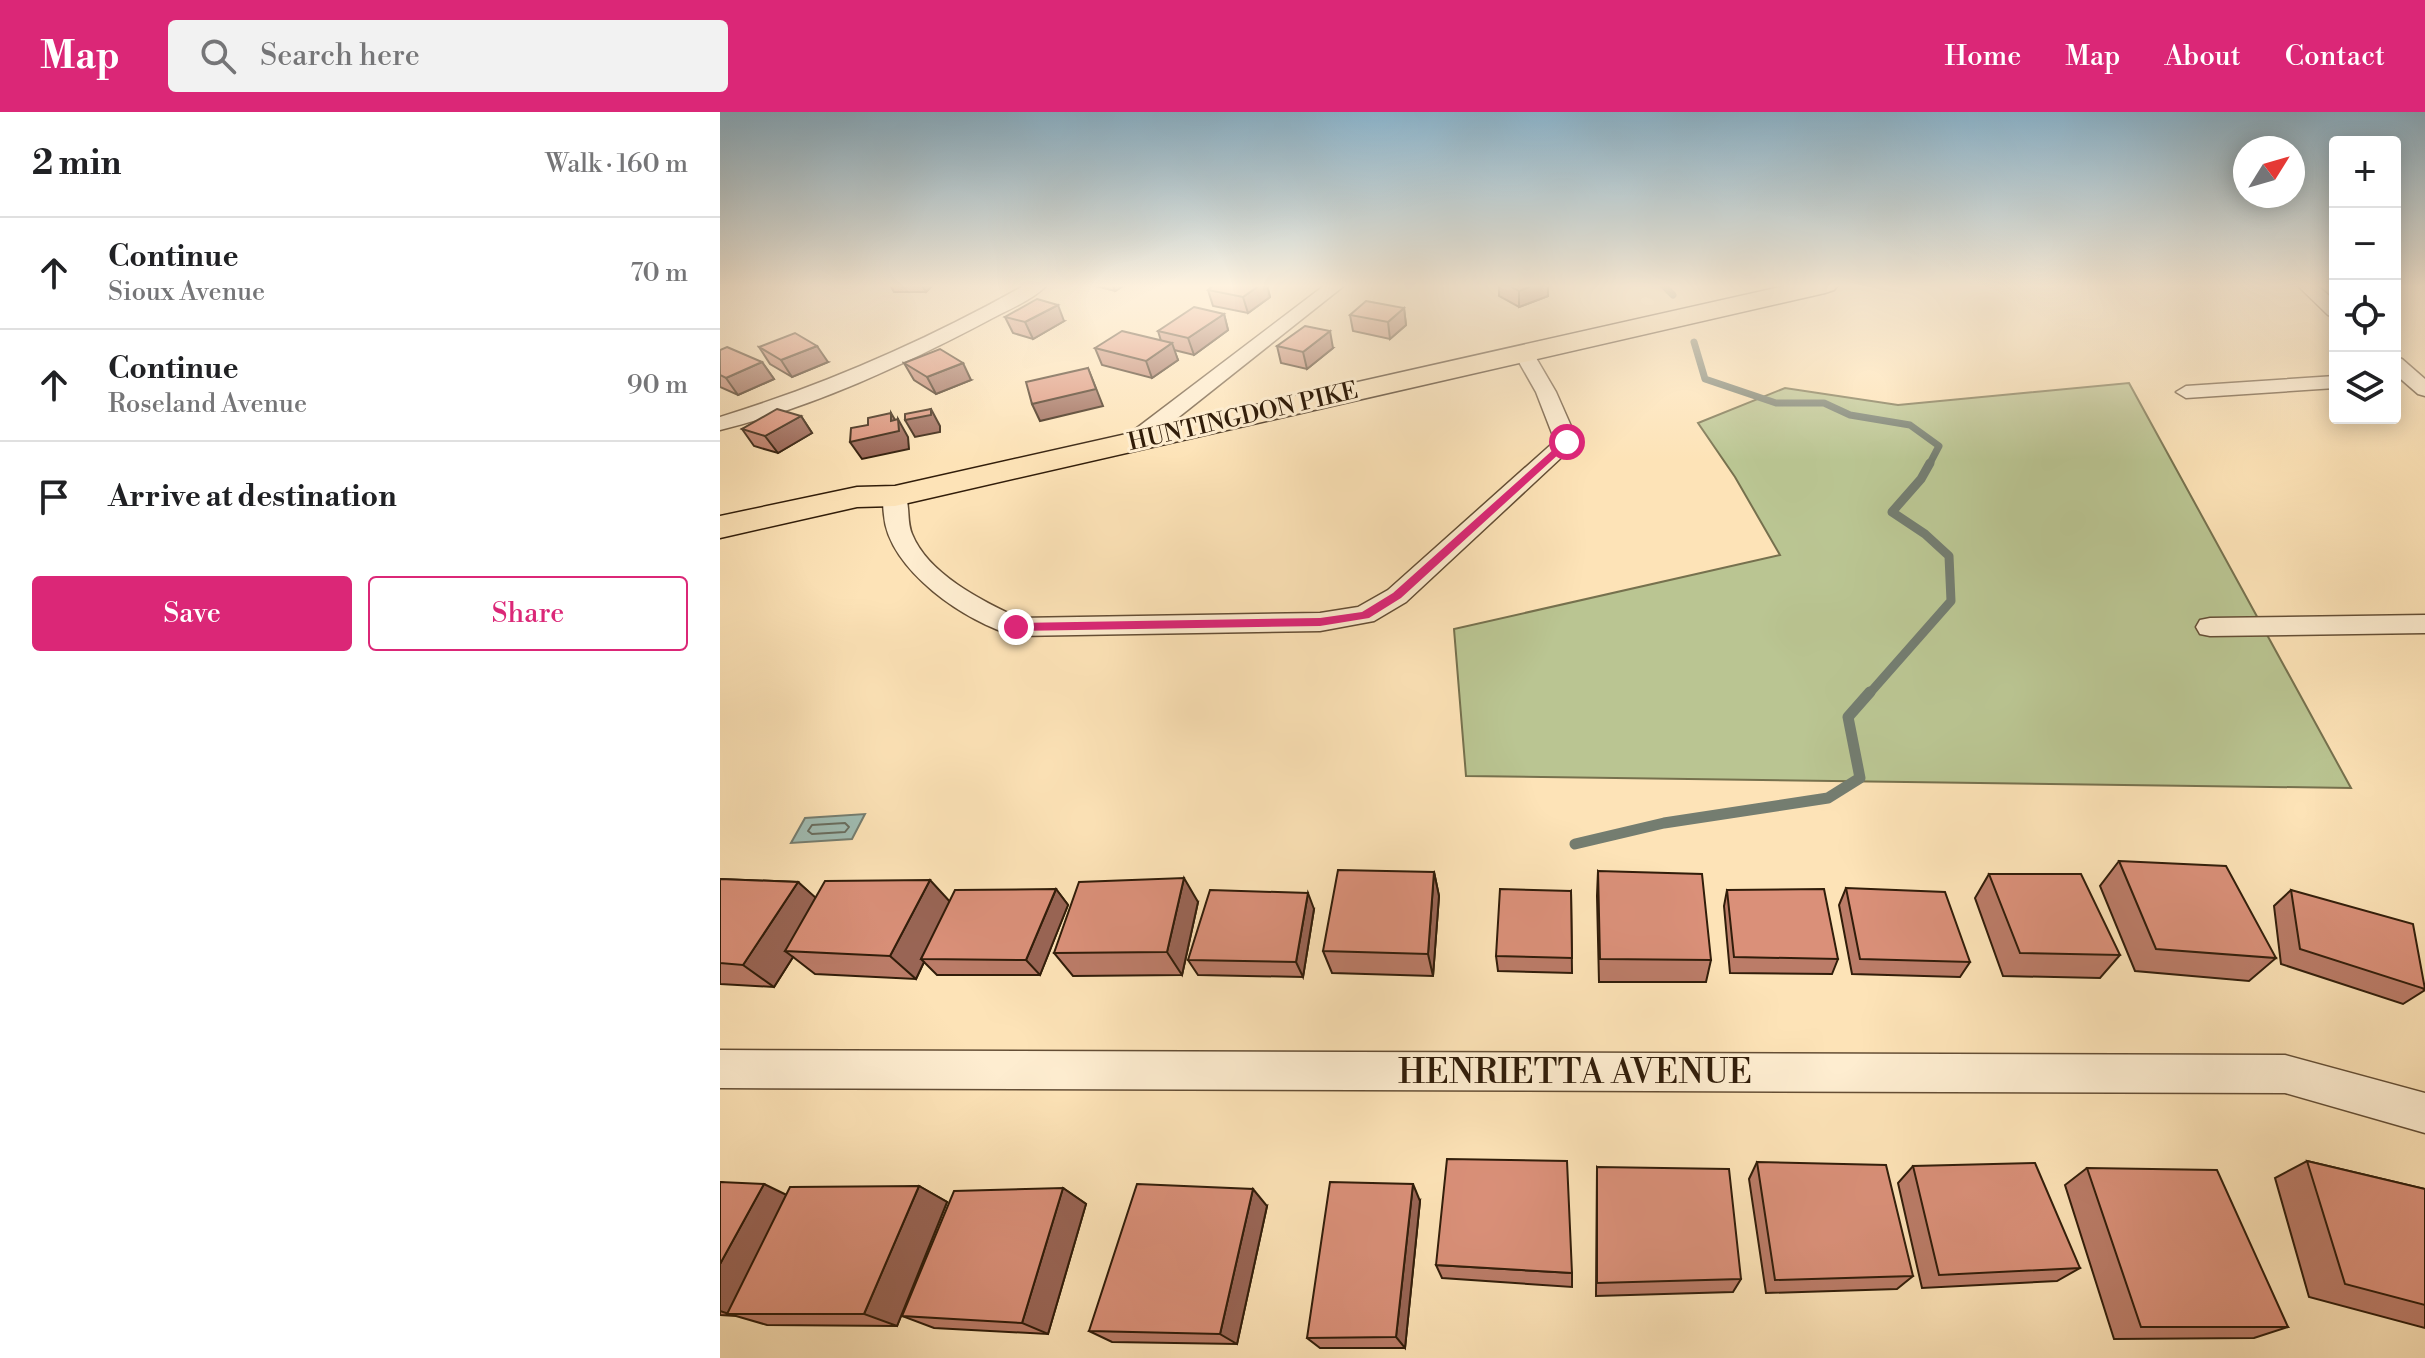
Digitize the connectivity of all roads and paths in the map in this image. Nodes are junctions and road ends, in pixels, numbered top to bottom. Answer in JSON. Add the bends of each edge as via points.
{"nodes":[{"id":1,"x":933,"y":343,"type":"edge"},
{"id":2,"x":1261,"y":343,"type":"edge"},
{"id":3,"x":1576,"y":343,"type":"edge"},
{"id":4,"x":1525,"y":355,"type":"junction"},
{"id":5,"x":2329,"y":382,"type":"edge"},
{"id":6,"x":2186,"y":392,"type":"dead end"},
{"id":7,"x":720,"y":424,"type":"edge"},
{"id":8,"x":1133,"y":442,"type":"junction"},
{"id":9,"x":895,"y":496,"type":"junction"},
{"id":10,"x":720,"y":527,"type":"edge"},
{"id":11,"x":720,"y":548,"type":"edge"},
{"id":12,"x":2425,"y":624,"type":"edge"},
{"id":13,"x":2210,"y":627,"type":"dead end"},
{"id":14,"x":720,"y":1069,"type":"edge"},
{"id":15,"x":2425,"y":1113,"type":"edge"}],
"edges":[{"from":1,"to":7,"type":"street","via":[[780,407]]},
{"from":2,"to":8,"type":"street"},
{"from":3,"to":4,"type":"main road","name":"HUNTINGDON PIKE"},
{"from":4,"to":8,"type":"main road","name":"HUNTINGDON PIKE"},
{"from":4,"to":9,"type":"street","via":[[1567,442],[1397,596],[1365,615],[1320,622],[1016,627],[977,611],[932,575],[901,538]]},
{"from":5,"to":6,"type":"street"},
{"from":8,"to":9,"type":"main road","name":"HUNTINGDON PIKE"},
{"from":9,"to":10,"type":"main road","name":"HUNTINGDON PIKE","via":[[857,497]]},
{"from":9,"to":11,"type":"main road","name":"HUNTINGDON PIKE","via":[[863,514]]},
{"from":12,"to":13,"type":"street"},
{"from":14,"to":15,"type":"street","name":"HENRIETTA AVENUE","via":[[2285,1074]]}]}
